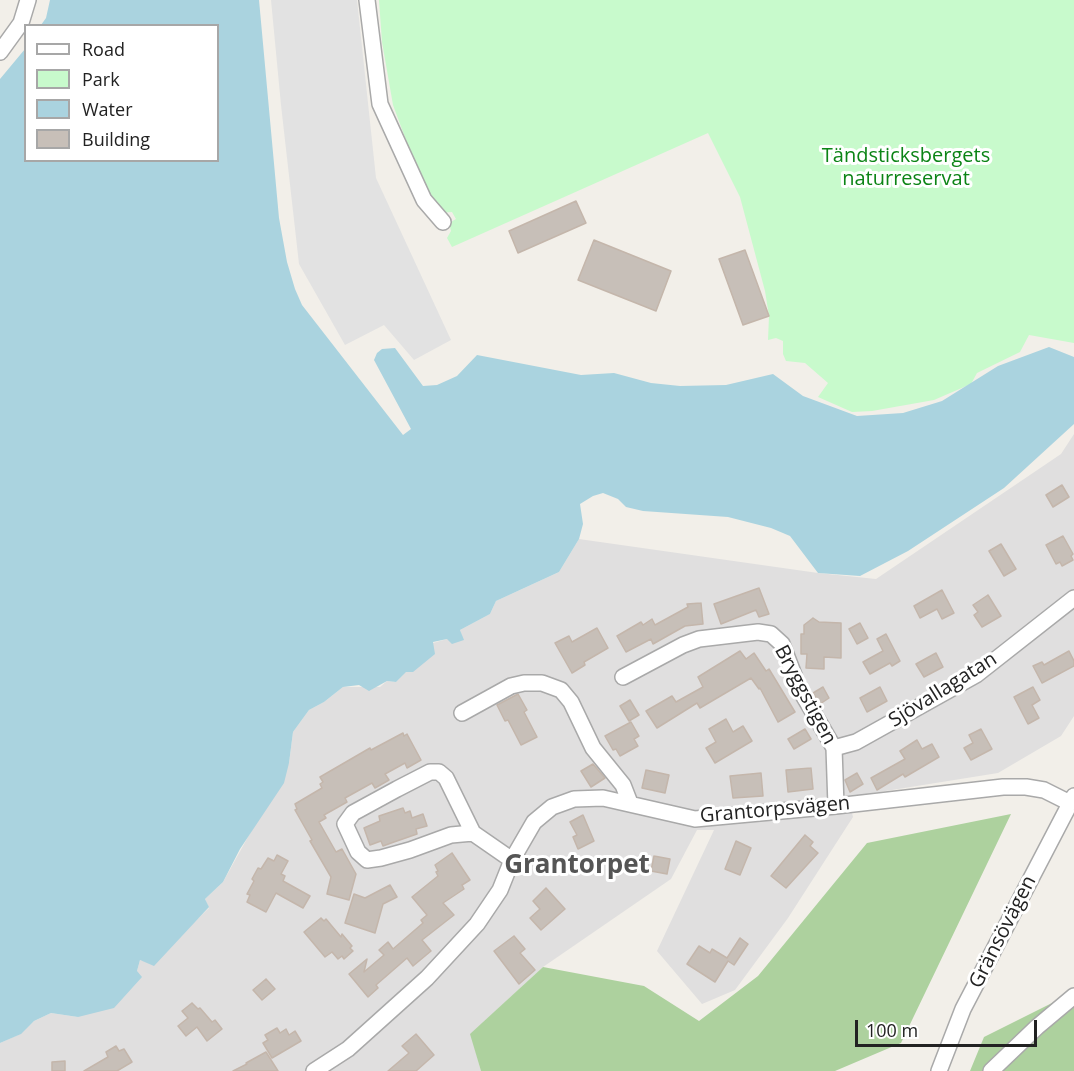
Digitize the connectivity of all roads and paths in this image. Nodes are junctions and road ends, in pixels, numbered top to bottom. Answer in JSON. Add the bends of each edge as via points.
{"nodes":[{"id":1,"x":28,"y":0,"type":"edge"},
{"id":2,"x":367,"y":0,"type":"edge"},
{"id":3,"x":0,"y":52,"type":"edge"},
{"id":4,"x":443,"y":222,"type":"dead end"},
{"id":5,"x":1074,"y":598,"type":"edge"},
{"id":6,"x":623,"y":677,"type":"dead end"},
{"id":7,"x":462,"y":713,"type":"dead end"},
{"id":8,"x":834,"y":748,"type":"junction"},
{"id":9,"x":1072,"y":800,"type":"edge"},
{"id":10,"x":630,"y":803,"type":"junction"},
{"id":11,"x":836,"y":807,"type":"junction"},
{"id":12,"x":473,"y":833,"type":"junction"},
{"id":13,"x":512,"y":860,"type":"junction"},
{"id":14,"x":1074,"y":996,"type":"edge"},
{"id":15,"x":314,"y":1071,"type":"edge"},
{"id":16,"x":939,"y":1071,"type":"edge"},
{"id":17,"x":991,"y":1071,"type":"edge"}],
"edges":[{"from":1,"to":3,"type":"street","via":[[21,23]]},
{"from":2,"to":4,"type":"street","via":[[380,104],[424,200]]},
{"from":5,"to":8,"type":"street","name":"Sjövallagatan","via":[[976,675],[856,742]]},
{"from":6,"to":8,"type":"street","name":"Bryggstigen","via":[[699,639],[771,634],[782,644],[799,688]]},
{"from":7,"to":10,"type":"street","via":[[511,686],[542,683],[561,690],[593,748],[623,785]]},
{"from":8,"to":11,"type":"street","name":"Bryggstigen"},
{"from":9,"to":11,"type":"street","name":"Grantorpsvägen","via":[[1044,790],[1014,787]]},
{"from":9,"to":16,"type":"street","name":"Gränsövägen","via":[[963,1009]]},
{"from":10,"to":11,"type":"street","name":"Grantorpsvägen","via":[[695,819]]},
{"from":10,"to":13,"type":"street","name":"Grantorpsvägen","via":[[603,798],[574,799],[552,807],[534,822]]},
{"from":12,"to":12,"type":"street","via":[[446,778],[439,772],[430,772],[388,793],[353,813],[345,824],[358,852],[367,860],[451,835]]},
{"from":12,"to":13,"type":"street"},
{"from":13,"to":15,"type":"street","name":"Grantorpsvägen","via":[[500,890],[477,924],[427,978],[348,1049]]},
{"from":14,"to":17,"type":"street"}]}
